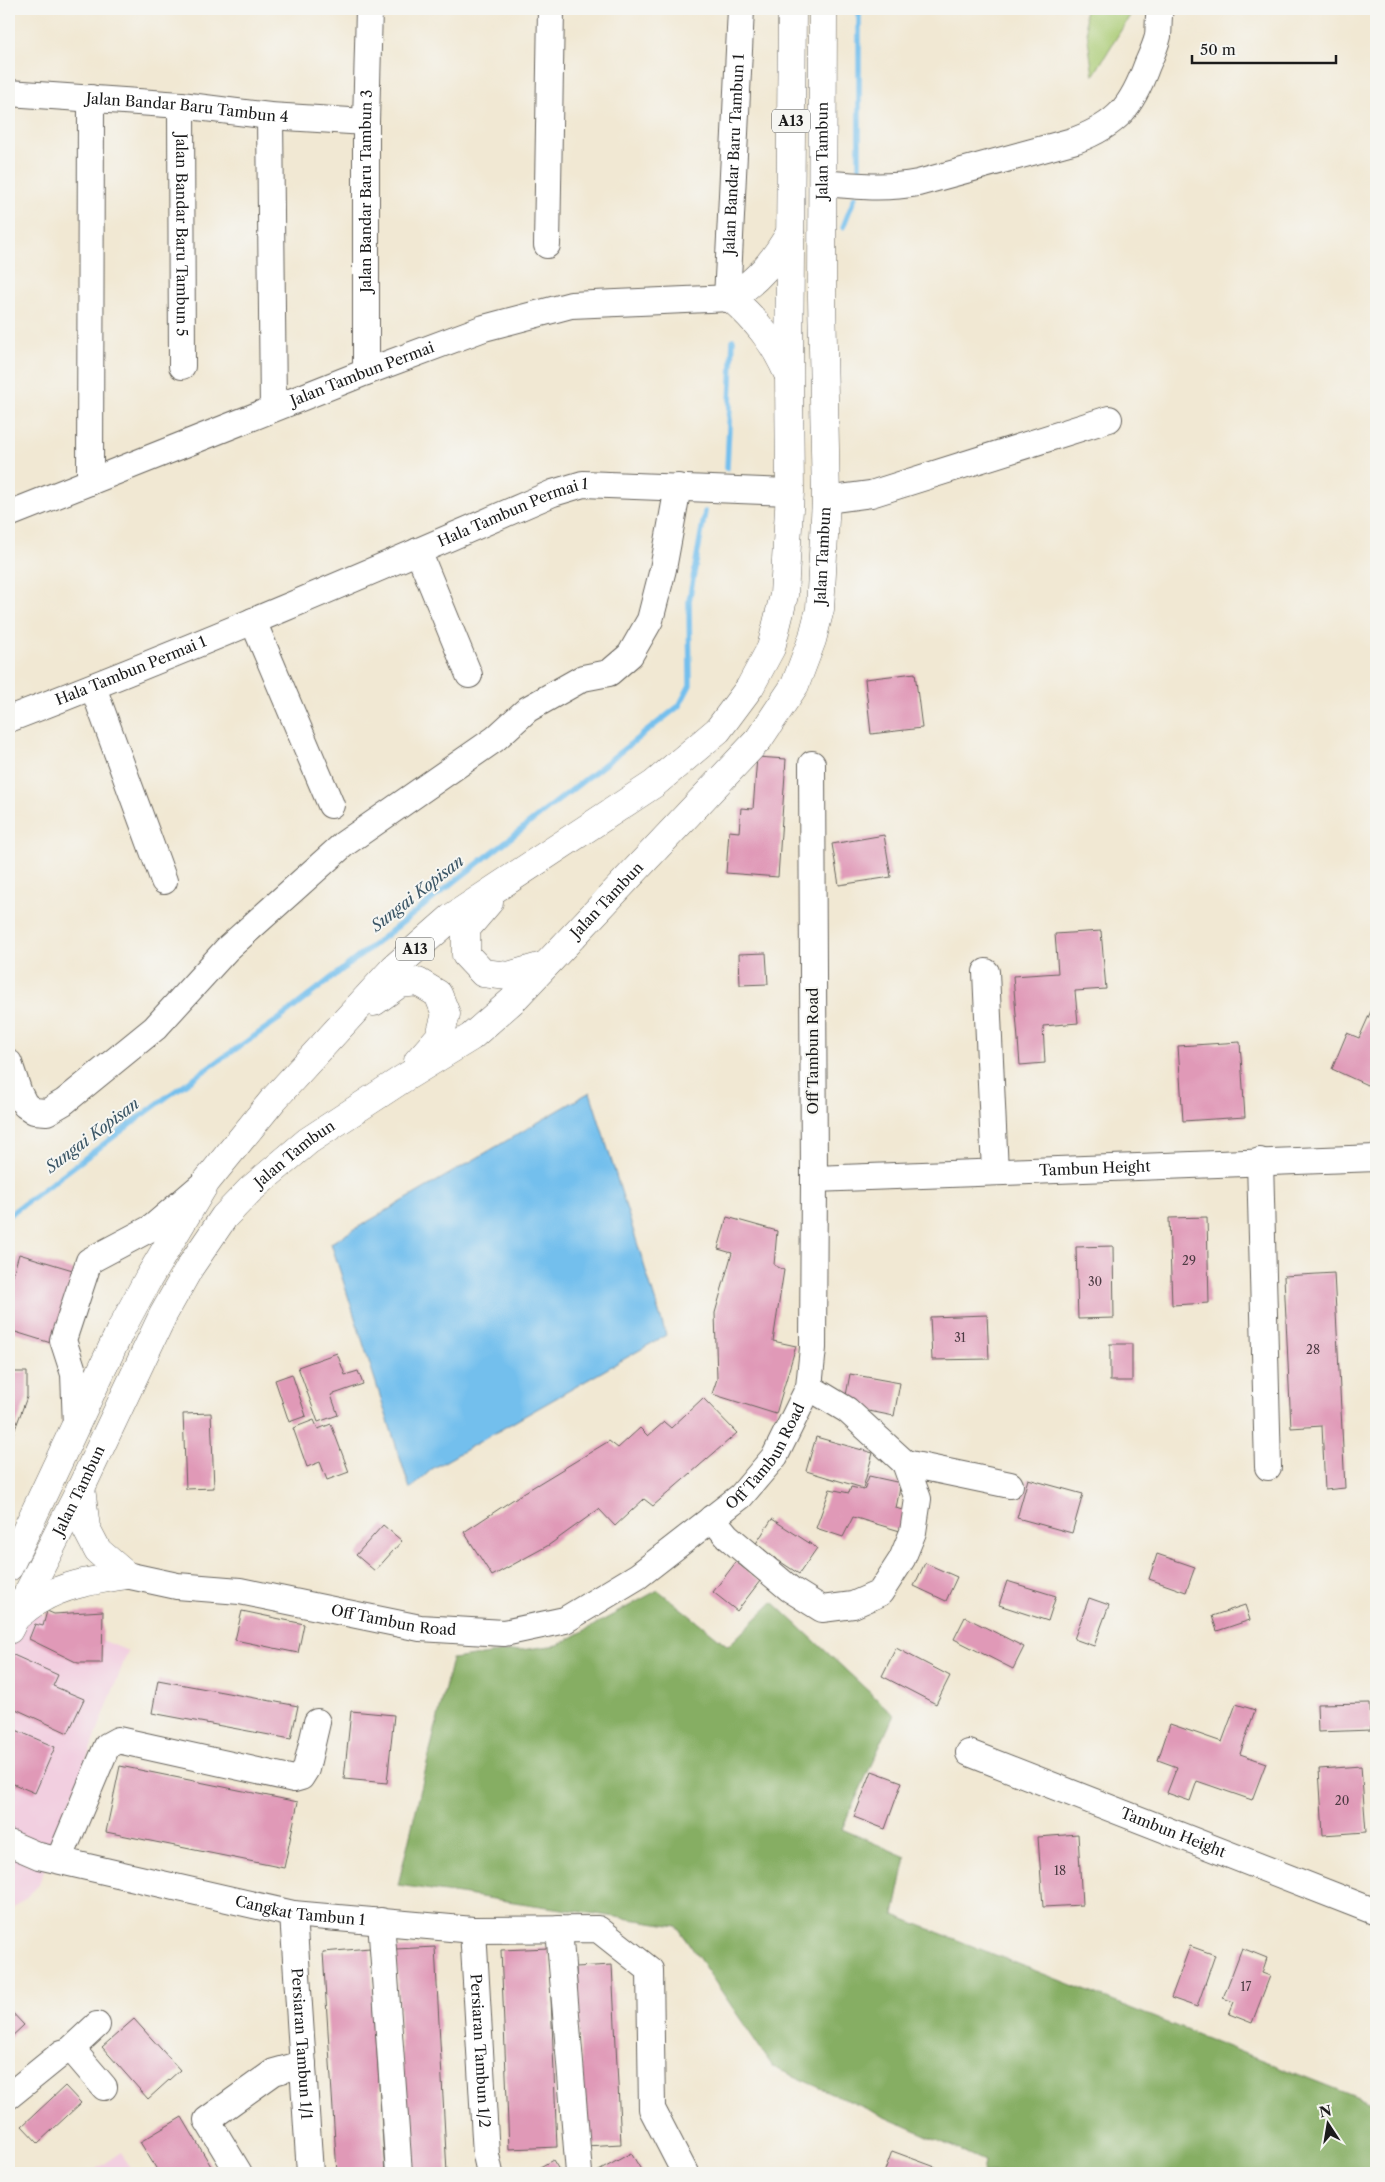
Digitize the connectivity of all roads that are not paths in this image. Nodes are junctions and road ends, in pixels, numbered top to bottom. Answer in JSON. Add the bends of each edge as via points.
{"nodes":[{"id":1,"x":370,"y":9,"type":"edge"},
{"id":2,"x":551,"y":9,"type":"edge"},
{"id":3,"x":741,"y":9,"type":"edge"},
{"id":4,"x":792,"y":9,"type":"edge"},
{"id":5,"x":823,"y":9,"type":"edge"},
{"id":6,"x":1160,"y":9,"type":"edge"},
{"id":7,"x":9,"y":93,"type":"edge"},
{"id":8,"x":90,"y":98,"type":"junction"},
{"id":9,"x":182,"y":105,"type":"junction"},
{"id":10,"x":270,"y":116,"type":"junction"},
{"id":11,"x":366,"y":122,"type":"junction"},
{"id":12,"x":822,"y":183,"type":"junction"},
{"id":13,"x":790,"y":232,"type":"junction"},
{"id":14,"x":548,"y":245,"type":"dead end"},
{"id":15,"x":729,"y":298,"type":"junction"},
{"id":16,"x":182,"y":366,"type":"dead end"},
{"id":17,"x":366,"y":372,"type":"junction"},
{"id":18,"x":789,"y":376,"type":"junction"},
{"id":19,"x":273,"y":408,"type":"junction"},
{"id":20,"x":1109,"y":419,"type":"dead end"},
{"id":21,"x":90,"y":482,"type":"junction"},
{"id":22,"x":678,"y":487,"type":"junction"},
{"id":23,"x":790,"y":492,"type":"junction"},
{"id":24,"x":826,"y":500,"type":"junction"},
{"id":25,"x":9,"y":514,"type":"edge"},
{"id":26,"x":418,"y":551,"type":"junction"},
{"id":27,"x":253,"y":621,"type":"junction"},
{"id":28,"x":469,"y":675,"type":"dead end"},
{"id":29,"x":94,"y":687,"type":"junction"},
{"id":30,"x":9,"y":719,"type":"edge"},
{"id":31,"x":812,"y":764,"type":"dead end"},
{"id":32,"x":331,"y":805,"type":"dead end"},
{"id":33,"x":164,"y":881,"type":"dead end"},
{"id":34,"x":503,"y":884,"type":"junction"},
{"id":35,"x":543,"y":966,"type":"junction"},
{"id":36,"x":986,"y":972,"type":"dead end"},
{"id":37,"x":342,"y":1026,"type":"junction"},
{"id":38,"x":9,"y":1063,"type":"edge"},
{"id":39,"x":401,"y":1080,"type":"junction"},
{"id":40,"x":1376,"y":1158,"type":"edge"},
{"id":41,"x":1260,"y":1162,"type":"junction"},
{"id":42,"x":995,"y":1172,"type":"junction"},
{"id":43,"x":814,"y":1179,"type":"junction"},
{"id":44,"x":206,"y":1182,"type":"junction"},
{"id":45,"x":809,"y":1387,"type":"junction"},
{"id":46,"x":76,"y":1426,"type":"junction"},
{"id":47,"x":905,"y":1463,"type":"junction"},
{"id":48,"x":1268,"y":1467,"type":"dead end"},
{"id":49,"x":1010,"y":1485,"type":"dead end"},
{"id":50,"x":81,"y":1488,"type":"junction"},
{"id":51,"x":712,"y":1518,"type":"junction"},
{"id":52,"x":9,"y":1567,"type":"edge"},
{"id":53,"x":126,"y":1575,"type":"junction"},
{"id":54,"x":12,"y":1624,"type":"edge"},
{"id":55,"x":317,"y":1722,"type":"dead end"},
{"id":56,"x":969,"y":1753,"type":"dead end"},
{"id":57,"x":9,"y":1844,"type":"edge"},
{"id":58,"x":59,"y":1860,"type":"junction"},
{"id":59,"x":1376,"y":1912,"type":"edge"},
{"id":60,"x":293,"y":1914,"type":"junction"},
{"id":61,"x":381,"y":1921,"type":"junction"},
{"id":62,"x":559,"y":1929,"type":"junction"},
{"id":63,"x":473,"y":1930,"type":"junction"},
{"id":64,"x":97,"y":2025,"type":"dead end"},
{"id":65,"x":69,"y":2051,"type":"junction"},
{"id":66,"x":303,"y":2064,"type":"junction"},
{"id":67,"x":104,"y":2087,"type":"dead end"},
{"id":68,"x":10,"y":2093,"type":"edge"},
{"id":69,"x":238,"y":2173,"type":"edge"},
{"id":70,"x":310,"y":2173,"type":"edge"},
{"id":71,"x":398,"y":2173,"type":"edge"},
{"id":72,"x":490,"y":2173,"type":"edge"},
{"id":73,"x":579,"y":2173,"type":"edge"},
{"id":74,"x":685,"y":2173,"type":"edge"}],
"edges":[{"from":1,"to":11,"type":"street","name":"Jalan Bandar Baru Tambun 3"},
{"from":2,"to":14,"type":"street"},
{"from":3,"to":15,"type":"street","name":"Jalan Bandar Baru Tambun 1"},
{"from":4,"to":13,"type":"main road","name":"Jalan Tambun","number":"A13"},
{"from":5,"to":12,"type":"main road","name":"Jalan Tambun","number":"A13"},
{"from":6,"to":12,"type":"street","via":[[1158,37],[1131,102],[1114,122],[1096,132],[918,183],[874,188]]},
{"from":7,"to":8,"type":"street","name":"Jalan Bandar Baru Tambun 4"},
{"from":8,"to":9,"type":"street","name":"Jalan Bandar Baru Tambun 4"},
{"from":8,"to":21,"type":"street"},
{"from":9,"to":10,"type":"street","name":"Jalan Bandar Baru Tambun 4"},
{"from":9,"to":16,"type":"street","name":"Jalan Bandar Baru Tambun 5"},
{"from":10,"to":11,"type":"street","name":"Jalan Bandar Baru Tambun 4"},
{"from":10,"to":19,"type":"street"},
{"from":11,"to":17,"type":"street","name":"Jalan Bandar Baru Tambun 3"},
{"from":12,"to":24,"type":"main road","name":"Jalan Tambun"},
{"from":13,"to":15,"type":"main road","via":[[753,283]]},
{"from":13,"to":18,"type":"main road","name":"Jalan Tambun","number":"A13"},
{"from":15,"to":17,"type":"street","name":"Jalan Tambun Permai","via":[[571,306],[484,328]]},
{"from":15,"to":18,"type":"main road","via":[[750,314],[778,350]]},
{"from":17,"to":19,"type":"street","name":"Jalan Tambun Permai"},
{"from":18,"to":23,"type":"main road","name":"Jalan Tambun","number":"A13"},
{"from":19,"to":21,"type":"street","name":"Jalan Tambun Permai"},
{"from":20,"to":24,"type":"street","via":[[871,494]]},
{"from":21,"to":25,"type":"street","name":"Jalan Tambun Permai"},
{"from":22,"to":23,"type":"street","name":"Hala Tambun Permai 1"},
{"from":22,"to":26,"type":"street","name":"Hala Tambun Permai 1","via":[[583,484],[553,493]]},
{"from":22,"to":38,"type":"street","via":[[650,620],[630,655],[609,673],[583,678],[528,708],[495,739],[344,844],[227,949],[155,1028],[64,1102],[47,1112],[34,1111],[25,1105]]},
{"from":23,"to":34,"type":"main road","name":"Jalan Tambun","number":"A13","via":[[784,595],[771,648],[740,701],[718,730],[654,784]]},
{"from":24,"to":35,"type":"main road","name":"Jalan Tambun","via":[[820,608],[795,686],[759,740]]},
{"from":26,"to":27,"type":"street","name":"Hala Tambun Permai 1"},
{"from":26,"to":28,"type":"street"},
{"from":27,"to":29,"type":"street","name":"Hala Tambun Permai 1"},
{"from":27,"to":32,"type":"street"},
{"from":29,"to":30,"type":"street","name":"Hala Tambun Permai 1"},
{"from":29,"to":33,"type":"street"},
{"from":31,"to":43,"type":"street","name":"Off Tambun Road"},
{"from":34,"to":35,"type":"main road","via":[[466,929],[466,955],[483,973],[508,976]]},
{"from":34,"to":37,"type":"main road","name":"Jalan Tambun","number":"A13","via":[[451,918],[394,968]]},
{"from":35,"to":39,"type":"main road","name":"Jalan Tambun","via":[[512,1001],[471,1037]]},
{"from":36,"to":42,"type":"street"},
{"from":37,"to":39,"type":"main road","via":[[399,984],[418,982],[438,994],[446,1014],[440,1036]]},
{"from":37,"to":44,"type":"main road","name":"Jalan Tambun","number":"A13","via":[[273,1100]]},
{"from":39,"to":50,"type":"main road","name":"Jalan Tambun","via":[[308,1141],[250,1190],[224,1217],[190,1266]]},
{"from":40,"to":41,"type":"street","name":"Tambun Height"},
{"from":41,"to":42,"type":"street","name":"Tambun Height"},
{"from":41,"to":48,"type":"street"},
{"from":42,"to":43,"type":"street","name":"Tambun Height"},
{"from":43,"to":45,"type":"street","name":"Off Tambun Road","via":[[813,1348]]},
{"from":44,"to":46,"type":"main road","name":"Jalan Tambun","number":"A13","via":[[120,1330]]},
{"from":44,"to":46,"type":"street","via":[[154,1227],[89,1261],[63,1340],[74,1374]]},
{"from":45,"to":47,"type":"street","via":[[847,1410]]},
{"from":45,"to":51,"type":"street","name":"Off Tambun Road","via":[[775,1456],[742,1496]]},
{"from":46,"to":52,"type":"main road","name":"Jalan Tambun","number":"A13"},
{"from":47,"to":49,"type":"street"},
{"from":47,"to":51,"type":"street","via":[[918,1499],[913,1532],[902,1559],[880,1593],[852,1605],[822,1609],[790,1589],[726,1536]]},
{"from":50,"to":53,"type":"main road","via":[[86,1528],[98,1551]]},
{"from":50,"to":54,"type":"main road","name":"Jalan Tambun"},
{"from":51,"to":53,"type":"street","name":"Off Tambun Road","via":[[638,1576],[565,1620],[504,1633],[420,1628],[240,1591],[178,1586]]},
{"from":53,"to":54,"type":"main road","via":[[86,1582],[39,1599]]},
{"from":55,"to":58,"type":"street","via":[[306,1769],[301,1777],[294,1778],[118,1740],[107,1746]]},
{"from":56,"to":59,"type":"street","name":"Tambun Height"},
{"from":57,"to":58,"type":"street","name":"Cangkat Tambun 1"},
{"from":58,"to":60,"type":"street","name":"Cangkat Tambun 1"},
{"from":60,"to":61,"type":"street","name":"Cangkat Tambun 1"},
{"from":60,"to":66,"type":"street","name":"Persiaran Tambun 1/1"},
{"from":61,"to":63,"type":"street","name":"Cangkat Tambun 1"},
{"from":61,"to":71,"type":"street"},
{"from":62,"to":63,"type":"street","name":"Cangkat Tambun 1"},
{"from":62,"to":73,"type":"street"},
{"from":62,"to":74,"type":"street","name":"Cangkat Tambun 1","via":[[598,1930],[650,1970],[652,2109]]},
{"from":63,"to":72,"type":"street","name":"Persiaran Tambun 1/2","via":[[486,2155]]},
{"from":64,"to":65,"type":"street"},
{"from":65,"to":67,"type":"street"},
{"from":65,"to":68,"type":"street"},
{"from":66,"to":69,"type":"street","via":[[274,2072],[207,2120]]},
{"from":66,"to":70,"type":"street","name":"Persiaran Tambun 1/1"}]}
